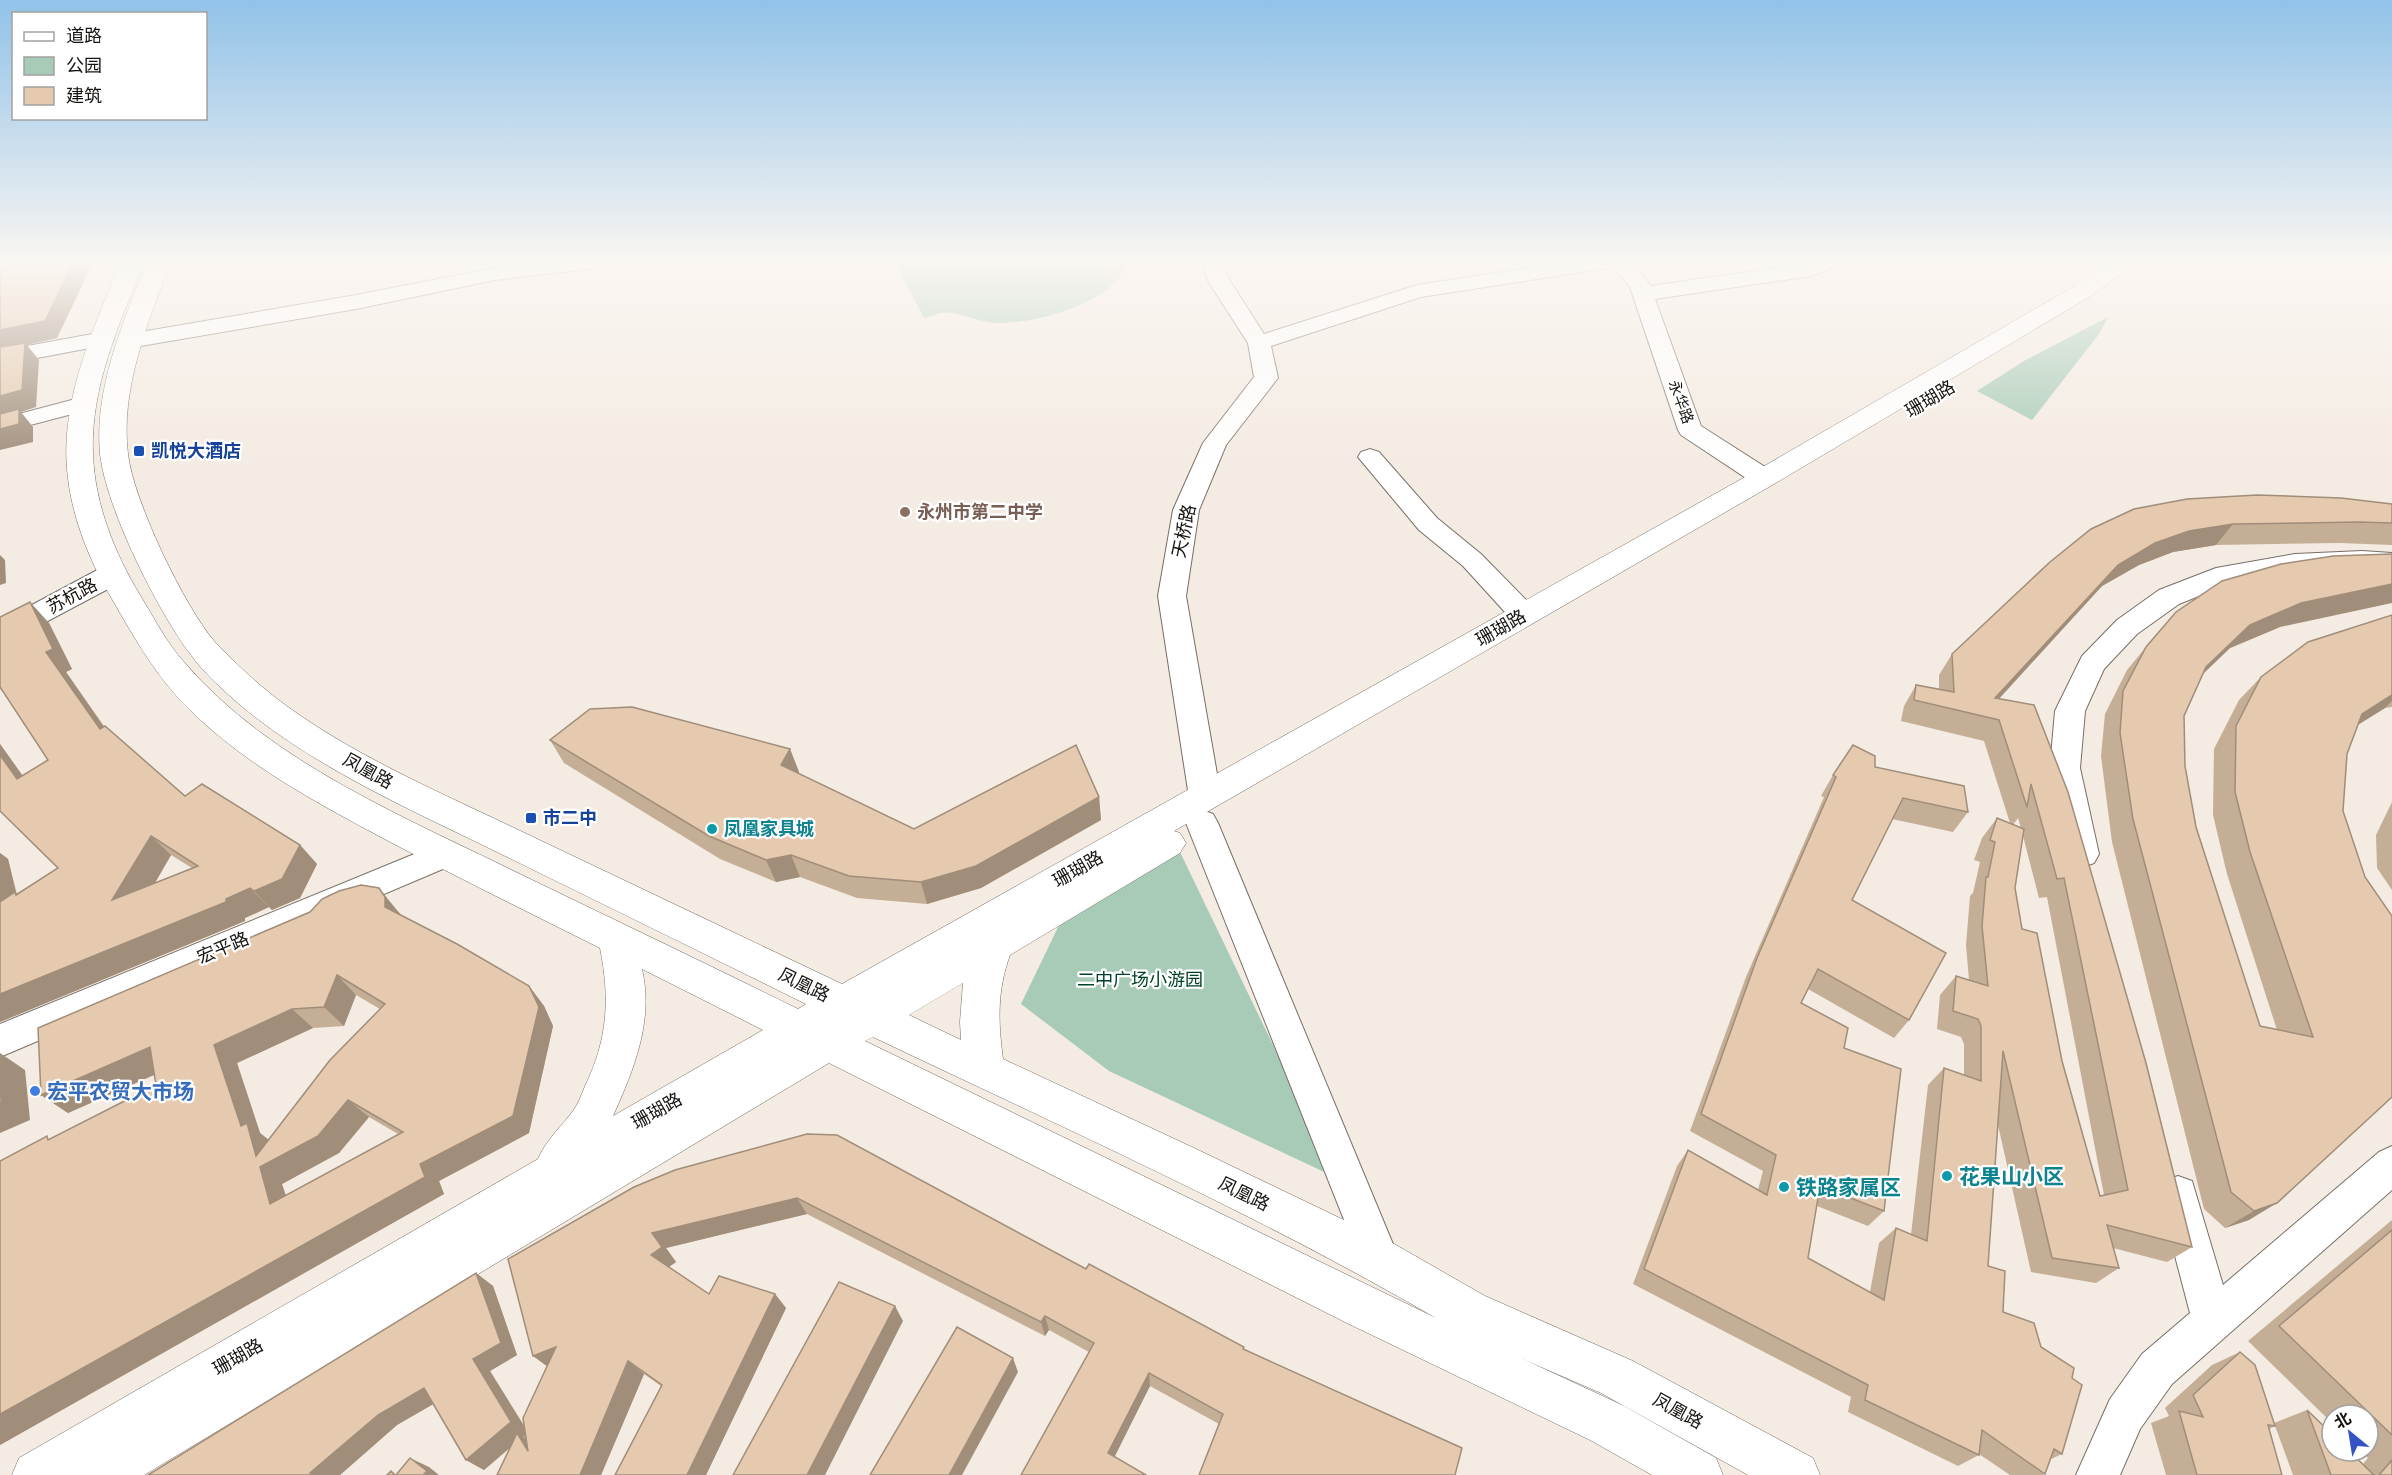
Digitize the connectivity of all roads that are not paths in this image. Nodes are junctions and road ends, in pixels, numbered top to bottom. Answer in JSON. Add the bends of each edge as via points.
{"nodes":[{"id":1,"x":118,"y":332,"type":"edge"},
{"id":2,"x":120,"y":332,"type":"edge"},
{"id":3,"x":168,"y":332,"type":"edge"},
{"id":4,"x":1252,"y":332,"type":"edge"},
{"id":5,"x":1293,"y":332,"type":"edge"},
{"id":6,"x":1655,"y":332,"type":"edge"},
{"id":7,"x":2013,"y":332,"type":"edge"},
{"id":8,"x":2043,"y":332,"type":"edge"},
{"id":9,"x":116,"y":340,"type":"junction"},
{"id":10,"x":1259,"y":343,"type":"junction"},
{"id":11,"x":0,"y":358,"type":"edge"},
{"id":12,"x":84,"y":404,"type":"junction"},
{"id":13,"x":0,"y":426,"type":"edge"},
{"id":14,"x":1370,"y":457,"type":"dead end"},
{"id":15,"x":1764,"y":478,"type":"junction"},
{"id":16,"x":2392,"y":562,"type":"edge"},
{"id":17,"x":113,"y":574,"type":"junction"},
{"id":18,"x":1524,"y":615,"type":"junction"},
{"id":19,"x":0,"y":634,"type":"edge"},
{"id":20,"x":1203,"y":810,"type":"junction"},
{"id":21,"x":446,"y":854,"type":"junction"},
{"id":22,"x":2090,"y":877,"type":"edge"},
{"id":23,"x":616,"y":936,"type":"junction"},
{"id":24,"x":995,"y":945,"type":"junction"},
{"id":25,"x":856,"y":1010,"type":"junction"},
{"id":26,"x":814,"y":1035,"type":"junction"},
{"id":27,"x":0,"y":1041,"type":"edge"},
{"id":28,"x":984,"y":1070,"type":"junction"},
{"id":29,"x":1135,"y":1141,"type":"junction"},
{"id":30,"x":2168,"y":1162,"type":"edge"},
{"id":31,"x":2392,"y":1165,"type":"edge"},
{"id":32,"x":544,"y":1177,"type":"junction"},
{"id":33,"x":1113,"y":1181,"type":"junction"},
{"id":34,"x":1380,"y":1261,"type":"junction"},
{"id":35,"x":2213,"y":1322,"type":"junction"},
{"id":36,"x":1460,"y":1329,"type":"junction"},
{"id":37,"x":36,"y":1475,"type":"edge"},
{"id":38,"x":98,"y":1475,"type":"edge"},
{"id":39,"x":1699,"y":1475,"type":"edge"},
{"id":40,"x":1796,"y":1475,"type":"edge"},
{"id":41,"x":2098,"y":1475,"type":"edge"}],
"edges":[{"from":1,"to":9,"type":"main road","name":"凤凰路"},
{"from":2,"to":9,"type":"main road","name":"凤凰路"},
{"from":3,"to":9,"type":"street"},
{"from":4,"to":10,"type":"street","name":"天桥路"},
{"from":5,"to":10,"type":"street"},
{"from":6,"to":15,"type":"street","name":"永华路","via":[[1690,430]]},
{"from":7,"to":15,"type":"main road","name":"珊瑚路"},
{"from":8,"to":20,"type":"main road","name":"珊瑚路"},
{"from":9,"to":11,"type":"street"},
{"from":9,"to":12,"type":"main road","name":"凤凰路"},
{"from":9,"to":25,"type":"main road","name":"凤凰路","via":[[119,383],[114,455],[122,487],[143,542],[174,604],[203,649],[249,694],[296,730],[402,790]]},
{"from":10,"to":20,"type":"street","name":"天桥路","via":[[1266,378],[1215,443],[1186,510],[1172,597]]},
{"from":12,"to":13,"type":"street"},
{"from":12,"to":17,"type":"main road","name":"凤凰路","via":[[80,437],[85,499]]},
{"from":14,"to":18,"type":"street","via":[[1428,524],[1472,560]]},
{"from":15,"to":18,"type":"main road","name":"珊瑚路"},
{"from":16,"to":22,"type":"street","via":[[2295,563],[2226,575],[2169,597],[2127,627],[2092,663],[2070,711],[2065,768]]},
{"from":17,"to":19,"type":"street","name":"苏杭路"},
{"from":17,"to":21,"type":"main road","name":"凤凰路","via":[[172,671],[213,714],[321,789]]},
{"from":18,"to":20,"type":"main road","name":"珊瑚路"},
{"from":20,"to":24,"type":"main road","name":"珊瑚路"},
{"from":20,"to":25,"type":"main road","name":"珊瑚路"},
{"from":20,"to":34,"type":"street","name":"天桥路"},
{"from":21,"to":23,"type":"main road","name":"凤凰路"},
{"from":21,"to":27,"type":"street","name":"宏平路"},
{"from":23,"to":26,"type":"main road","name":"凤凰路"},
{"from":23,"to":32,"type":"main road","via":[[625,978],[626,1019],[613,1071],[589,1123]]},
{"from":24,"to":25,"type":"main road","name":"珊瑚路"},
{"from":24,"to":28,"type":"main road","via":[[982,979],[979,1022]]},
{"from":25,"to":26,"type":"main road","name":"珊瑚路"},
{"from":25,"to":28,"type":"main road","name":"凤凰路"},
{"from":26,"to":32,"type":"main road","name":"珊瑚路"},
{"from":26,"to":33,"type":"main road","name":"凤凰路"},
{"from":26,"to":38,"type":"main road","name":"珊瑚路"},
{"from":28,"to":29,"type":"main road","name":"凤凰路"},
{"from":29,"to":33,"type":"main road"},
{"from":29,"to":34,"type":"main road","name":"凤凰路"},
{"from":30,"to":35,"type":"street"},
{"from":31,"to":35,"type":"street"},
{"from":32,"to":37,"type":"main road","name":"珊瑚路"},
{"from":33,"to":36,"type":"main road","name":"凤凰路","via":[[1367,1309]]},
{"from":34,"to":36,"type":"main road","name":"凤凰路"},
{"from":35,"to":41,"type":"street","via":[[2157,1369],[2124,1414]]},
{"from":36,"to":39,"type":"main road","name":"凤凰路","via":[[1607,1423]]},
{"from":36,"to":40,"type":"main road","name":"凤凰路","via":[[1617,1377]]}]}
